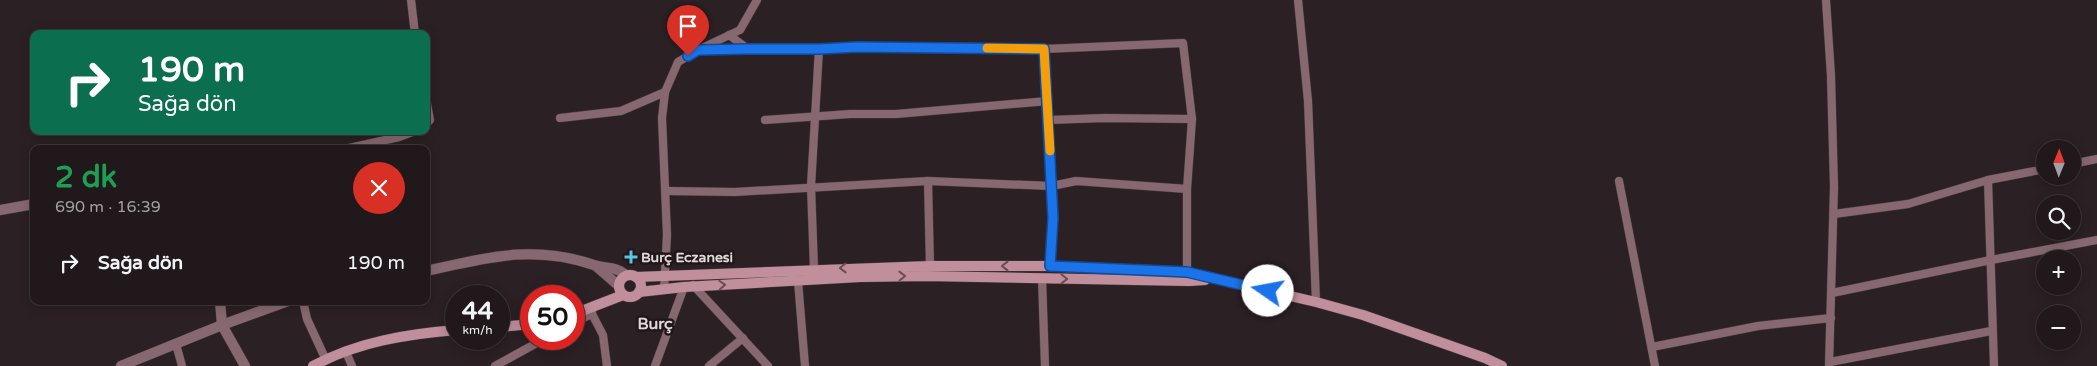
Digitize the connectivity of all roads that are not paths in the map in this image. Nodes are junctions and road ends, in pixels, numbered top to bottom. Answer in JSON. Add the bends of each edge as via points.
{"nodes":[{"id":1,"x":411,"y":0,"type":"edge"},
{"id":2,"x":757,"y":0,"type":"edge"},
{"id":3,"x":1298,"y":0,"type":"edge"},
{"id":4,"x":1826,"y":0,"type":"edge"},
{"id":5,"x":415,"y":30,"type":"edge"},
{"id":6,"x":729,"y":35,"type":"junction"},
{"id":7,"x":748,"y":49,"type":"junction"},
{"id":8,"x":819,"y":49,"type":"junction"},
{"id":9,"x":1044,"y":49,"type":"junction"},
{"id":10,"x":698,"y":50,"type":"junction"},
{"id":11,"x":665,"y":92,"type":"junction"},
{"id":12,"x":1048,"y":101,"type":"junction"},
{"id":13,"x":816,"y":117,"type":"junction"},
{"id":14,"x":560,"y":118,"type":"dead end"},
{"id":15,"x":1192,"y":119,"type":"junction"},
{"id":16,"x":765,"y":120,"type":"dead end"},
{"id":17,"x":1048,"y":120,"type":"junction"},
{"id":18,"x":404,"y":135,"type":"edge"},
{"id":19,"x":363,"y":145,"type":"edge"},
{"id":20,"x":2097,"y":159,"type":"edge"},
{"id":21,"x":2081,"y":162,"type":"edge"},
{"id":22,"x":2036,"y":171,"type":"edge"},
{"id":23,"x":1988,"y":180,"type":"junction"},
{"id":24,"x":928,"y":181,"type":"junction"},
{"id":25,"x":1619,"y":181,"type":"dead end"},
{"id":26,"x":812,"y":186,"type":"junction"},
{"id":27,"x":1052,"y":186,"type":"junction"},
{"id":28,"x":1187,"y":189,"type":"junction"},
{"id":29,"x":666,"y":191,"type":"junction"},
{"id":30,"x":30,"y":205,"type":"edge"},
{"id":31,"x":0,"y":210,"type":"edge"},
{"id":32,"x":1834,"y":214,"type":"junction"},
{"id":33,"x":2097,"y":240,"type":"edge"},
{"id":34,"x":1991,"y":260,"type":"junction"},
{"id":35,"x":596,"y":266,"type":"junction"},
{"id":36,"x":930,"y":266,"type":"junction"},
{"id":37,"x":1030,"y":266,"type":"junction"},
{"id":38,"x":1050,"y":266,"type":"junction"},
{"id":39,"x":814,"y":269,"type":"junction"},
{"id":40,"x":430,"y":270,"type":"edge"},
{"id":41,"x":1187,"y":272,"type":"junction"},
{"id":42,"x":684,"y":275,"type":"junction"},
{"id":43,"x":631,"y":276,"type":"junction"},
{"id":44,"x":664,"y":276,"type":"junction"},
{"id":45,"x":1030,"y":278,"type":"junction"},
{"id":46,"x":1042,"y":278,"type":"junction"},
{"id":47,"x":1211,"y":279,"type":"junction"},
{"id":48,"x":798,"y":280,"type":"junction"},
{"id":49,"x":684,"y":287,"type":"junction"},
{"id":50,"x":694,"y":287,"type":"junction"},
{"id":51,"x":621,"y":290,"type":"junction"},
{"id":52,"x":664,"y":290,"type":"junction"},
{"id":53,"x":639,"y":292,"type":"junction"},
{"id":54,"x":1832,"y":293,"type":"junction"},
{"id":55,"x":1316,"y":302,"type":"junction"},
{"id":56,"x":220,"y":305,"type":"edge"},
{"id":57,"x":277,"y":305,"type":"edge"},
{"id":58,"x":304,"y":305,"type":"edge"},
{"id":59,"x":592,"y":311,"type":"junction"},
{"id":60,"x":585,"y":312,"type":"edge"},
{"id":61,"x":585,"y":315,"type":"edge"},
{"id":62,"x":1831,"y":318,"type":"junction"},
{"id":63,"x":222,"y":325,"type":"junction"},
{"id":64,"x":445,"y":331,"type":"edge"},
{"id":65,"x":1992,"y":331,"type":"junction"},
{"id":66,"x":742,"y":338,"type":"junction"},
{"id":67,"x":176,"y":344,"type":"junction"},
{"id":68,"x":1652,"y":346,"type":"junction"},
{"id":69,"x":524,"y":350,"type":"edge"},
{"id":70,"x":346,"y":352,"type":"junction"},
{"id":71,"x":326,"y":360,"type":"junction"},
{"id":72,"x":1829,"y":364,"type":"edge"},
{"id":73,"x":121,"y":366,"type":"edge"},
{"id":74,"x":182,"y":366,"type":"edge"},
{"id":75,"x":245,"y":366,"type":"edge"},
{"id":76,"x":313,"y":366,"type":"edge"},
{"id":77,"x":352,"y":366,"type":"edge"},
{"id":78,"x":495,"y":366,"type":"edge"},
{"id":79,"x":608,"y":366,"type":"edge"},
{"id":80,"x":655,"y":366,"type":"edge"},
{"id":81,"x":709,"y":366,"type":"edge"},
{"id":82,"x":768,"y":366,"type":"edge"},
{"id":83,"x":805,"y":366,"type":"edge"},
{"id":84,"x":1045,"y":366,"type":"edge"},
{"id":85,"x":1502,"y":366,"type":"edge"},
{"id":86,"x":1655,"y":366,"type":"edge"},
{"id":87,"x":1994,"y":366,"type":"edge"}],
"edges":[{"from":1,"to":5,"type":"street"},
{"from":2,"to":6,"type":"street","via":[[740,30]]},
{"from":3,"to":55,"type":"street","via":[[1308,101]]},
{"from":4,"to":32,"type":"street"},
{"from":6,"to":7,"type":"street"},
{"from":6,"to":10,"type":"street"},
{"from":7,"to":8,"type":"street"},
{"from":7,"to":10,"type":"street"},
{"from":8,"to":9,"type":"street"},
{"from":8,"to":13,"type":"street"},
{"from":9,"to":12,"type":"street"},
{"from":9,"to":15,"type":"street","via":[[1183,44]]},
{"from":10,"to":11,"type":"street","via":[[678,62]]},
{"from":11,"to":14,"type":"street","via":[[621,111]]},
{"from":11,"to":29,"type":"street","via":[[662,118]]},
{"from":12,"to":13,"type":"street","via":[[896,114]]},
{"from":12,"to":17,"type":"street"},
{"from":13,"to":16,"type":"street"},
{"from":13,"to":26,"type":"street"},
{"from":15,"to":17,"type":"street"},
{"from":15,"to":28,"type":"street"},
{"from":17,"to":27,"type":"street"},
{"from":18,"to":19,"type":"street"},
{"from":20,"to":21,"type":"street"},
{"from":22,"to":23,"type":"street"},
{"from":23,"to":32,"type":"street","via":[[1908,204]]},
{"from":23,"to":34,"type":"street"},
{"from":24,"to":26,"type":"street"},
{"from":24,"to":27,"type":"street"},
{"from":24,"to":36,"type":"street"},
{"from":25,"to":68,"type":"street"},
{"from":26,"to":29,"type":"street","via":[[736,192]]},
{"from":26,"to":39,"type":"street"},
{"from":27,"to":28,"type":"street","via":[[1076,180]]},
{"from":27,"to":38,"type":"street"},
{"from":28,"to":41,"type":"street"},
{"from":29,"to":44,"type":"street"},
{"from":30,"to":31,"type":"street"},
{"from":32,"to":54,"type":"street"},
{"from":33,"to":34,"type":"street"},
{"from":34,"to":54,"type":"street"},
{"from":34,"to":65,"type":"street"},
{"from":35,"to":40,"type":"street","via":[[560,255],[524,253],[498,255]]},
{"from":35,"to":43,"type":"street","via":[[616,268]]},
{"from":35,"to":51,"type":"street"},
{"from":37,"to":36,"type":"main road","one_way":true},
{"from":36,"to":39,"type":"main road","one_way":true},
{"from":37,"to":38,"type":"main road"},
{"from":37,"to":45,"type":"main road"},
{"from":38,"to":41,"type":"main road"},
{"from":39,"to":42,"type":"main road"},
{"from":41,"to":47,"type":"main road"},
{"from":42,"to":44,"type":"main road"},
{"from":42,"to":50,"type":"street"},
{"from":43,"to":44,"type":"main road"},
{"from":43,"to":51,"type":"main road","via":[[621,279]]},
{"from":43,"to":53,"type":"main road","via":[[641,286]]},
{"from":44,"to":52,"type":"street"},
{"from":45,"to":46,"type":"main road"},
{"from":48,"to":45,"type":"main road","one_way":true,"via":[[926,276]]},
{"from":46,"to":47,"type":"main road","one_way":true},
{"from":46,"to":84,"type":"street"},
{"from":47,"to":55,"type":"main road"},
{"from":50,"to":48,"type":"main road","one_way":true},
{"from":48,"to":83,"type":"street"},
{"from":49,"to":50,"type":"main road"},
{"from":49,"to":52,"type":"main road"},
{"from":49,"to":80,"type":"street"},
{"from":50,"to":66,"type":"street"},
{"from":51,"to":53,"type":"main road","via":[[630,297]]},
{"from":51,"to":59,"type":"main road"},
{"from":52,"to":53,"type":"main road"},
{"from":54,"to":62,"type":"street"},
{"from":55,"to":85,"type":"main road","via":[[1413,332]]},
{"from":56,"to":63,"type":"street"},
{"from":57,"to":63,"type":"street"},
{"from":58,"to":71,"type":"street"},
{"from":59,"to":60,"type":"main road"},
{"from":59,"to":61,"type":"street"},
{"from":59,"to":79,"type":"street","via":[[603,335]]},
{"from":62,"to":68,"type":"street","via":[[1758,326]]},
{"from":62,"to":72,"type":"street"},
{"from":63,"to":67,"type":"street"},
{"from":63,"to":75,"type":"street"},
{"from":64,"to":70,"type":"main road","via":[[378,341]]},
{"from":65,"to":72,"type":"street"},
{"from":65,"to":87,"type":"street"},
{"from":66,"to":81,"type":"street"},
{"from":66,"to":82,"type":"street"},
{"from":67,"to":73,"type":"street"},
{"from":67,"to":74,"type":"street"},
{"from":68,"to":86,"type":"street"},
{"from":69,"to":78,"type":"street"},
{"from":70,"to":71,"type":"main road"},
{"from":70,"to":77,"type":"street"},
{"from":71,"to":76,"type":"main road"}]}
